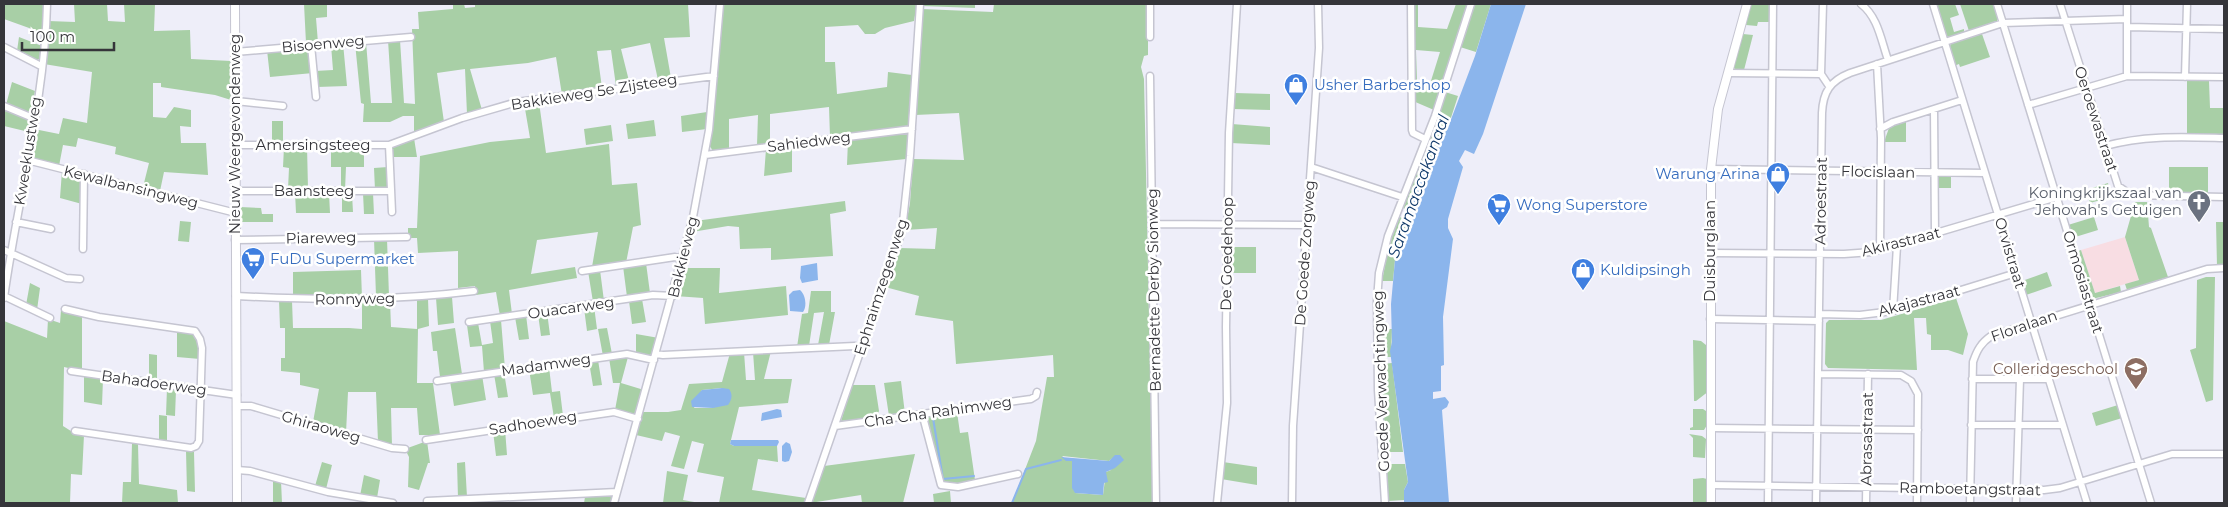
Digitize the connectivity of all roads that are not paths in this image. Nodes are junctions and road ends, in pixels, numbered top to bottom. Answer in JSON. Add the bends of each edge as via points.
{"nodes":[{"id":1,"x":46,"y":4,"type":"edge"},
{"id":2,"x":236,"y":4,"type":"edge"},
{"id":3,"x":720,"y":4,"type":"edge"},
{"id":4,"x":920,"y":4,"type":"edge"},
{"id":5,"x":1150,"y":4,"type":"edge"},
{"id":6,"x":1237,"y":4,"type":"edge"},
{"id":7,"x":1318,"y":4,"type":"edge"},
{"id":8,"x":1411,"y":4,"type":"edge"},
{"id":9,"x":1471,"y":4,"type":"edge"},
{"id":10,"x":1747,"y":4,"type":"edge"},
{"id":11,"x":1773,"y":4,"type":"edge"},
{"id":12,"x":1823,"y":4,"type":"edge"},
{"id":13,"x":1861,"y":4,"type":"edge"},
{"id":14,"x":1933,"y":4,"type":"edge"},
{"id":15,"x":1997,"y":4,"type":"edge"},
{"id":16,"x":2060,"y":4,"type":"edge"},
{"id":17,"x":2127,"y":4,"type":"edge"},
{"id":18,"x":2186,"y":4,"type":"edge"},
{"id":19,"x":2127,"y":19,"type":"junction"},
{"id":20,"x":2065,"y":22,"type":"junction"},
{"id":21,"x":2003,"y":23,"type":"junction"},
{"id":22,"x":2127,"y":27,"type":"junction"},
{"id":23,"x":2186,"y":28,"type":"junction"},
{"id":24,"x":2224,"y":29,"type":"edge"},
{"id":25,"x":1150,"y":36,"type":"dead end"},
{"id":26,"x":411,"y":37,"type":"dead end"},
{"id":27,"x":1945,"y":43,"type":"junction"},
{"id":28,"x":311,"y":45,"type":"junction"},
{"id":29,"x":4,"y":47,"type":"edge"},
{"id":30,"x":235,"y":52,"type":"junction"},
{"id":31,"x":1888,"y":60,"type":"junction"},
{"id":32,"x":1877,"y":64,"type":"junction"},
{"id":33,"x":41,"y":66,"type":"junction"},
{"id":34,"x":1772,"y":72,"type":"junction"},
{"id":35,"x":1728,"y":73,"type":"junction"},
{"id":36,"x":1821,"y":74,"type":"junction"},
{"id":37,"x":714,"y":76,"type":"junction"},
{"id":38,"x":1150,"y":76,"type":"dead end"},
{"id":39,"x":2127,"y":76,"type":"junction"},
{"id":40,"x":2185,"y":77,"type":"junction"},
{"id":41,"x":2224,"y":77,"type":"edge"},
{"id":42,"x":1829,"y":86,"type":"junction"},
{"id":43,"x":2086,"y":89,"type":"junction"},
{"id":44,"x":316,"y":97,"type":"dead end"},
{"id":45,"x":1962,"y":100,"type":"junction"},
{"id":46,"x":236,"y":102,"type":"junction"},
{"id":47,"x":2028,"y":105,"type":"junction"},
{"id":48,"x":4,"y":106,"type":"edge"},
{"id":49,"x":283,"y":106,"type":"dead end"},
{"id":50,"x":1934,"y":109,"type":"junction"},
{"id":51,"x":34,"y":118,"type":"junction"},
{"id":52,"x":912,"y":129,"type":"junction"},
{"id":53,"x":1880,"y":129,"type":"junction"},
{"id":54,"x":2224,"y":138,"type":"edge"},
{"id":55,"x":1425,"y":139,"type":"junction"},
{"id":56,"x":236,"y":145,"type":"junction"},
{"id":57,"x":389,"y":145,"type":"junction"},
{"id":58,"x":2105,"y":146,"type":"junction"},
{"id":59,"x":705,"y":155,"type":"junction"},
{"id":60,"x":27,"y":160,"type":"junction"},
{"id":61,"x":1311,"y":167,"type":"junction"},
{"id":62,"x":1711,"y":169,"type":"junction"},
{"id":63,"x":1772,"y":170,"type":"junction"},
{"id":64,"x":1821,"y":171,"type":"junction"},
{"id":65,"x":1882,"y":172,"type":"junction"},
{"id":66,"x":1935,"y":172,"type":"junction"},
{"id":67,"x":1985,"y":173,"type":"junction"},
{"id":68,"x":84,"y":174,"type":"junction"},
{"id":69,"x":237,"y":191,"type":"junction"},
{"id":70,"x":391,"y":191,"type":"junction"},
{"id":71,"x":1402,"y":197,"type":"junction"},
{"id":72,"x":2057,"y":197,"type":"junction"},
{"id":73,"x":2224,"y":197,"type":"edge"},
{"id":74,"x":392,"y":212,"type":"dead end"},
{"id":75,"x":236,"y":213,"type":"junction"},
{"id":76,"x":1998,"y":215,"type":"junction"},
{"id":77,"x":16,"y":222,"type":"junction"},
{"id":78,"x":1152,"y":224,"type":"junction"},
{"id":79,"x":1228,"y":224,"type":"junction"},
{"id":80,"x":1306,"y":225,"type":"junction"},
{"id":81,"x":51,"y":229,"type":"dead end"},
{"id":82,"x":1935,"y":234,"type":"junction"},
{"id":83,"x":407,"y":237,"type":"dead end"},
{"id":84,"x":235,"y":240,"type":"junction"},
{"id":85,"x":1897,"y":246,"type":"junction"},
{"id":86,"x":83,"y":249,"type":"dead end"},
{"id":87,"x":4,"y":250,"type":"edge"},
{"id":88,"x":1880,"y":250,"type":"junction"},
{"id":89,"x":11,"y":252,"type":"junction"},
{"id":90,"x":1710,"y":253,"type":"junction"},
{"id":91,"x":1820,"y":253,"type":"junction"},
{"id":92,"x":1770,"y":254,"type":"junction"},
{"id":93,"x":683,"y":259,"type":"junction"},
{"id":94,"x":2224,"y":268,"type":"edge"},
{"id":95,"x":582,"y":271,"type":"dead end"},
{"id":96,"x":2016,"y":273,"type":"junction"},
{"id":97,"x":80,"y":279,"type":"dead end"},
{"id":98,"x":474,"y":291,"type":"dead end"},
{"id":99,"x":236,"y":296,"type":"junction"},
{"id":100,"x":673,"y":296,"type":"junction"},
{"id":101,"x":4,"y":297,"type":"edge"},
{"id":102,"x":2090,"y":304,"type":"junction"},
{"id":103,"x":65,"y":309,"type":"dead end"},
{"id":104,"x":1893,"y":310,"type":"junction"},
{"id":105,"x":1819,"y":317,"type":"junction"},
{"id":106,"x":50,"y":318,"type":"dead end"},
{"id":107,"x":1710,"y":319,"type":"junction"},
{"id":108,"x":1770,"y":320,"type":"junction"},
{"id":109,"x":468,"y":322,"type":"dead end"},
{"id":110,"x":2032,"y":322,"type":"junction"},
{"id":111,"x":862,"y":348,"type":"junction"},
{"id":112,"x":655,"y":357,"type":"junction"},
{"id":113,"x":71,"y":371,"type":"dead end"},
{"id":114,"x":1818,"y":374,"type":"junction"},
{"id":115,"x":1868,"y":374,"type":"junction"},
{"id":116,"x":2020,"y":378,"type":"junction"},
{"id":117,"x":1972,"y":379,"type":"junction"},
{"id":118,"x":2049,"y":379,"type":"junction"},
{"id":119,"x":437,"y":381,"type":"dead end"},
{"id":120,"x":201,"y":391,"type":"junction"},
{"id":121,"x":1037,"y":392,"type":"dead end"},
{"id":122,"x":237,"y":394,"type":"junction"},
{"id":123,"x":237,"y":406,"type":"junction"},
{"id":124,"x":922,"y":413,"type":"junction"},
{"id":125,"x":638,"y":419,"type":"junction"},
{"id":126,"x":1971,"y":425,"type":"junction"},
{"id":127,"x":2019,"y":425,"type":"junction"},
{"id":128,"x":2063,"y":425,"type":"junction"},
{"id":129,"x":836,"y":426,"type":"junction"},
{"id":130,"x":1711,"y":428,"type":"junction"},
{"id":131,"x":1768,"y":428,"type":"junction"},
{"id":132,"x":1817,"y":428,"type":"junction"},
{"id":133,"x":1868,"y":430,"type":"junction"},
{"id":134,"x":1918,"y":430,"type":"junction"},
{"id":135,"x":75,"y":431,"type":"dead end"},
{"id":136,"x":426,"y":440,"type":"dead end"},
{"id":137,"x":405,"y":448,"type":"dead end"},
{"id":138,"x":2224,"y":454,"type":"edge"},
{"id":139,"x":2139,"y":464,"type":"junction"},
{"id":140,"x":238,"y":470,"type":"junction"},
{"id":141,"x":1018,"y":474,"type":"dead end"},
{"id":142,"x":2081,"y":482,"type":"junction"},
{"id":143,"x":1711,"y":485,"type":"junction"},
{"id":144,"x":1769,"y":485,"type":"junction"},
{"id":145,"x":1816,"y":486,"type":"junction"},
{"id":146,"x":1867,"y":487,"type":"junction"},
{"id":147,"x":1918,"y":488,"type":"junction"},
{"id":148,"x":1971,"y":489,"type":"junction"},
{"id":149,"x":2016,"y":490,"type":"junction"},
{"id":150,"x":617,"y":492,"type":"junction"},
{"id":151,"x":427,"y":501,"type":"dead end"},
{"id":152,"x":237,"y":503,"type":"edge"},
{"id":153,"x":393,"y":503,"type":"edge"},
{"id":154,"x":614,"y":503,"type":"edge"},
{"id":155,"x":808,"y":503,"type":"edge"},
{"id":156,"x":1156,"y":503,"type":"edge"},
{"id":157,"x":1217,"y":503,"type":"edge"},
{"id":158,"x":1292,"y":503,"type":"edge"},
{"id":159,"x":1385,"y":503,"type":"edge"},
{"id":160,"x":1711,"y":503,"type":"edge"},
{"id":161,"x":1768,"y":503,"type":"edge"},
{"id":162,"x":1816,"y":503,"type":"edge"},
{"id":163,"x":1866,"y":503,"type":"edge"},
{"id":164,"x":1917,"y":503,"type":"edge"},
{"id":165,"x":1970,"y":503,"type":"edge"},
{"id":166,"x":2016,"y":503,"type":"edge"},
{"id":167,"x":2087,"y":503,"type":"edge"},
{"id":168,"x":2151,"y":503,"type":"edge"}],
"edges":[{"from":1,"to":33,"type":"street","name":"Kweeklustweg"},
{"from":2,"to":30,"type":"street","name":"Nieuw Weergevondenweg"},
{"from":3,"to":37,"type":"street","name":"Bakkieweg"},
{"from":4,"to":52,"type":"street","name":"Ephraimzegenweg"},
{"from":5,"to":25,"type":"street"},
{"from":6,"to":79,"type":"street","name":"De Goedehoop","via":[[1229,133]]},
{"from":7,"to":61,"type":"street","name":"De Goede Zorgweg","via":[[1319,48]]},
{"from":8,"to":55,"type":"street","via":[[1412,130],[1413,134]]},
{"from":9,"to":55,"type":"street","name":"Goede Verwachtingweg"},
{"from":10,"to":35,"type":"street","name":"Duisburglaan"},
{"from":11,"to":34,"type":"street"},
{"from":12,"to":36,"type":"street"},
{"from":13,"to":31,"type":"street","via":[[1876,21]]},
{"from":14,"to":27,"type":"street","name":"Orvistraat"},
{"from":15,"to":21,"type":"street","name":"Ormosiastraat"},
{"from":16,"to":20,"type":"street","name":"Oeroewastraat"},
{"from":17,"to":19,"type":"street"},
{"from":18,"to":23,"type":"street"},
{"from":19,"to":20,"type":"street"},
{"from":19,"to":22,"type":"street"},
{"from":20,"to":21,"type":"street"},
{"from":20,"to":43,"type":"street","name":"Oeroewastraat"},
{"from":21,"to":27,"type":"street"},
{"from":21,"to":47,"type":"street","name":"Ormosiastraat"},
{"from":22,"to":23,"type":"street"},
{"from":22,"to":39,"type":"street"},
{"from":23,"to":24,"type":"street"},
{"from":23,"to":40,"type":"street"},
{"from":26,"to":28,"type":"street","name":"Bisoenweg"},
{"from":27,"to":31,"type":"street"},
{"from":27,"to":45,"type":"street","name":"Orvistraat"},
{"from":28,"to":30,"type":"street","name":"Bisoenweg"},
{"from":28,"to":44,"type":"street"},
{"from":29,"to":33,"type":"street"},
{"from":30,"to":46,"type":"street","name":"Nieuw Weergevondenweg"},
{"from":31,"to":32,"type":"street"},
{"from":32,"to":42,"type":"street","via":[[1843,76]]},
{"from":32,"to":53,"type":"street"},
{"from":33,"to":51,"type":"street","name":"Kweeklustweg"},
{"from":34,"to":35,"type":"street"},
{"from":34,"to":36,"type":"street"},
{"from":34,"to":63,"type":"street"},
{"from":35,"to":62,"type":"street","name":"Duisburglaan","via":[[1718,110]]},
{"from":36,"to":42,"type":"street"},
{"from":37,"to":57,"type":"street","name":"Bakkieweg 5e Zijsteeg","via":[[517,102]]},
{"from":37,"to":59,"type":"street","name":"Bakkieweg"},
{"from":38,"to":78,"type":"street","name":"Bernadette Derby Sionweg"},
{"from":39,"to":40,"type":"street"},
{"from":39,"to":43,"type":"street"},
{"from":40,"to":41,"type":"street"},
{"from":42,"to":64,"type":"street","name":"Adroestraat","via":[[1822,103]]},
{"from":43,"to":47,"type":"street"},
{"from":43,"to":58,"type":"street","name":"Oeroewastraat"},
{"from":45,"to":50,"type":"street"},
{"from":45,"to":67,"type":"street","name":"Orvistraat"},
{"from":46,"to":49,"type":"street"},
{"from":46,"to":56,"type":"street","name":"Nieuw Weergevondenweg"},
{"from":47,"to":72,"type":"street","name":"Ormosiastraat"},
{"from":48,"to":51,"type":"street"},
{"from":50,"to":53,"type":"street"},
{"from":50,"to":66,"type":"street"},
{"from":51,"to":60,"type":"street","name":"Kweeklustweg"},
{"from":52,"to":59,"type":"street","name":"Sahiedweg"},
{"from":52,"to":111,"type":"street","name":"Ephraimzegenweg","via":[[902,231]]},
{"from":53,"to":65,"type":"street"},
{"from":54,"to":58,"type":"street","via":[[2144,137]]},
{"from":55,"to":71,"type":"street","name":"Goede Verwachtingweg"},
{"from":56,"to":57,"type":"street","name":"Amersingsteeg"},
{"from":56,"to":69,"type":"street","name":"Nieuw Weergevondenweg"},
{"from":57,"to":70,"type":"street"},
{"from":58,"to":73,"type":"street","name":"Oeroewastraat","via":[[2115,180],[2127,194]]},
{"from":59,"to":93,"type":"street","name":"Bakkieweg"},
{"from":60,"to":68,"type":"street","name":"Kewalbansingweg"},
{"from":60,"to":77,"type":"street","name":"Kweeklustweg"},
{"from":61,"to":71,"type":"street"},
{"from":61,"to":80,"type":"street","name":"De Goede Zorgweg"},
{"from":62,"to":63,"type":"street","name":"Flocislaan"},
{"from":62,"to":90,"type":"street","name":"Duisburglaan"},
{"from":63,"to":64,"type":"street","name":"Flocislaan"},
{"from":63,"to":92,"type":"street"},
{"from":64,"to":65,"type":"street","name":"Flocislaan"},
{"from":64,"to":91,"type":"street","name":"Adroestraat"},
{"from":65,"to":66,"type":"street","name":"Flocislaan"},
{"from":65,"to":88,"type":"street"},
{"from":66,"to":67,"type":"street","name":"Flocislaan"},
{"from":66,"to":82,"type":"street"},
{"from":67,"to":76,"type":"street","name":"Orvistraat"},
{"from":68,"to":75,"type":"street","name":"Kewalbansingweg"},
{"from":68,"to":86,"type":"street"},
{"from":69,"to":70,"type":"street","name":"Baansteeg"},
{"from":69,"to":75,"type":"street","name":"Nieuw Weergevondenweg"},
{"from":70,"to":74,"type":"street"},
{"from":71,"to":159,"type":"street","name":"Goede Verwachtingweg","via":[[1386,245],[1377,301],[1378,390]]},
{"from":72,"to":76,"type":"street","name":"Akirastraat"},
{"from":72,"to":102,"type":"street","name":"Ormosiastraat"},
{"from":75,"to":84,"type":"street","name":"Nieuw Weergevondenweg"},
{"from":76,"to":82,"type":"street","name":"Akirastraat"},
{"from":76,"to":96,"type":"street","name":"Orvistraat"},
{"from":77,"to":81,"type":"street"},
{"from":77,"to":89,"type":"street","name":"Kweeklustweg"},
{"from":78,"to":79,"type":"street"},
{"from":78,"to":156,"type":"street","name":"Bernadette Derby Sionweg"},
{"from":79,"to":80,"type":"street"},
{"from":79,"to":157,"type":"street","name":"De Goedehoop","via":[[1227,403]]},
{"from":80,"to":158,"type":"street","name":"De Goede Zorgweg","via":[[1293,426]]},
{"from":82,"to":85,"type":"street","name":"Akirastraat"},
{"from":83,"to":84,"type":"street","name":"Piareweg"},
{"from":84,"to":99,"type":"street","name":"Nieuw Weergevondenweg"},
{"from":85,"to":88,"type":"street","name":"Akirastraat"},
{"from":85,"to":104,"type":"street"},
{"from":87,"to":89,"type":"street"},
{"from":88,"to":91,"type":"street","name":"Akirastraat","via":[[1858,254]]},
{"from":89,"to":97,"type":"street","via":[[66,278]]},
{"from":89,"to":101,"type":"street","name":"Kweeklustweg"},
{"from":90,"to":92,"type":"street","name":"Akirastraat"},
{"from":90,"to":107,"type":"street","name":"Duisburglaan"},
{"from":91,"to":92,"type":"street","name":"Akirastraat"},
{"from":91,"to":105,"type":"street","name":"Adroestraat"},
{"from":92,"to":108,"type":"street"},
{"from":93,"to":95,"type":"street","via":[[675,257]]},
{"from":93,"to":100,"type":"street","name":"Bakkieweg"},
{"from":94,"to":102,"type":"street","name":"Floralaan","via":[[2207,269]]},
{"from":96,"to":104,"type":"street","name":"Akajastraat"},
{"from":96,"to":110,"type":"street","name":"Orvistraat"},
{"from":98,"to":99,"type":"street","name":"Ronnyweg","via":[[380,299]]},
{"from":99,"to":122,"type":"street","name":"Nieuw Weergevondenweg"},
{"from":100,"to":109,"type":"street","name":"Ouacarweg","via":[[653,295]]},
{"from":100,"to":112,"type":"street","name":"Bakkieweg"},
{"from":101,"to":106,"type":"street"},
{"from":102,"to":110,"type":"street","name":"Floralaan"},
{"from":102,"to":139,"type":"street","name":"Ormosiastraat"},
{"from":103,"to":120,"type":"street","via":[[195,331],[202,348]]},
{"from":104,"to":105,"type":"street","name":"Akajastraat"},
{"from":105,"to":108,"type":"street","name":"Akajastraat"},
{"from":105,"to":114,"type":"street","name":"Adroestraat"},
{"from":107,"to":108,"type":"street","name":"Akajastraat"},
{"from":107,"to":130,"type":"street","name":"Duisburglaan"},
{"from":108,"to":131,"type":"street"},
{"from":110,"to":117,"type":"street","name":"Floralaan","via":[[1984,340],[1976,352]]},
{"from":110,"to":118,"type":"street","name":"Orvistraat"},
{"from":111,"to":112,"type":"street","name":"Madamweg"},
{"from":111,"to":129,"type":"street","name":"Ephraimzegenweg"},
{"from":112,"to":119,"type":"street","name":"Madamweg","via":[[627,354]]},
{"from":112,"to":125,"type":"street","name":"Bakkieweg"},
{"from":113,"to":120,"type":"street","name":"Bahadoerweg"},
{"from":114,"to":115,"type":"street"},
{"from":114,"to":132,"type":"street","name":"Adroestraat"},
{"from":115,"to":133,"type":"street","name":"Abrasastraat"},
{"from":115,"to":134,"type":"street","via":[[1901,374],[1911,381],[1918,394]]},
{"from":116,"to":117,"type":"street"},
{"from":116,"to":118,"type":"street"},
{"from":116,"to":127,"type":"street"},
{"from":117,"to":126,"type":"street","name":"Floralaan"},
{"from":118,"to":128,"type":"street","name":"Orvistraat"},
{"from":120,"to":122,"type":"street","name":"Bahadoerweg"},
{"from":120,"to":135,"type":"street","via":[[199,441],[191,448]]},
{"from":121,"to":124,"type":"street","name":"Cha Cha Rahimweg","via":[[1031,399]]},
{"from":122,"to":123,"type":"street","name":"Nieuw Weergevondenweg"},
{"from":123,"to":137,"type":"street","name":"Ghiraoweg","via":[[251,406],[392,448]]},
{"from":123,"to":140,"type":"street","name":"Nieuw Weergevondenweg"},
{"from":124,"to":129,"type":"street","name":"Cha Cha Rahimweg"},
{"from":124,"to":141,"type":"street","via":[[941,486],[958,487]]},
{"from":125,"to":136,"type":"street","name":"Sadhoeweg","via":[[614,412]]},
{"from":125,"to":150,"type":"street","name":"Bakkieweg"},
{"from":126,"to":127,"type":"street"},
{"from":126,"to":148,"type":"street","name":"Floralaan"},
{"from":127,"to":128,"type":"street"},
{"from":127,"to":149,"type":"street"},
{"from":128,"to":142,"type":"street","name":"Orvistraat"},
{"from":129,"to":155,"type":"street","name":"Ephraimzegenweg"},
{"from":130,"to":131,"type":"street"},
{"from":130,"to":143,"type":"street","name":"Duisburglaan"},
{"from":131,"to":132,"type":"street"},
{"from":131,"to":144,"type":"street"},
{"from":132,"to":133,"type":"street"},
{"from":132,"to":145,"type":"street","name":"Adroestraat"},
{"from":133,"to":134,"type":"street"},
{"from":133,"to":146,"type":"street","name":"Abrasastraat"},
{"from":134,"to":147,"type":"street"},
{"from":138,"to":139,"type":"street","name":"Ramboetangstraat","via":[[2172,454]]},
{"from":139,"to":142,"type":"street","name":"Ramboetangstraat"},
{"from":139,"to":168,"type":"street","name":"Ormosiastraat"},
{"from":140,"to":152,"type":"street","name":"Nieuw Weergevondenweg"},
{"from":140,"to":153,"type":"street","via":[[250,470],[328,492]]},
{"from":142,"to":149,"type":"street","name":"Ramboetangstraat","via":[[2044,490]]},
{"from":142,"to":167,"type":"street","name":"Orvistraat"},
{"from":143,"to":144,"type":"street","name":"Ramboetangstraat"},
{"from":143,"to":160,"type":"street","name":"Duisburglaan"},
{"from":144,"to":145,"type":"street","name":"Ramboetangstraat"},
{"from":144,"to":161,"type":"street"},
{"from":145,"to":146,"type":"street","name":"Ramboetangstraat"},
{"from":145,"to":162,"type":"street","name":"Adroestraat"},
{"from":146,"to":147,"type":"street","name":"Ramboetangstraat"},
{"from":146,"to":163,"type":"street","name":"Abrasastraat"},
{"from":147,"to":148,"type":"street","name":"Ramboetangstraat"},
{"from":147,"to":164,"type":"street"},
{"from":148,"to":149,"type":"street","name":"Ramboetangstraat"},
{"from":148,"to":165,"type":"street","name":"Floralaan"},
{"from":149,"to":166,"type":"street"},
{"from":150,"to":151,"type":"street"},
{"from":150,"to":154,"type":"street","name":"Bakkieweg"}]}
